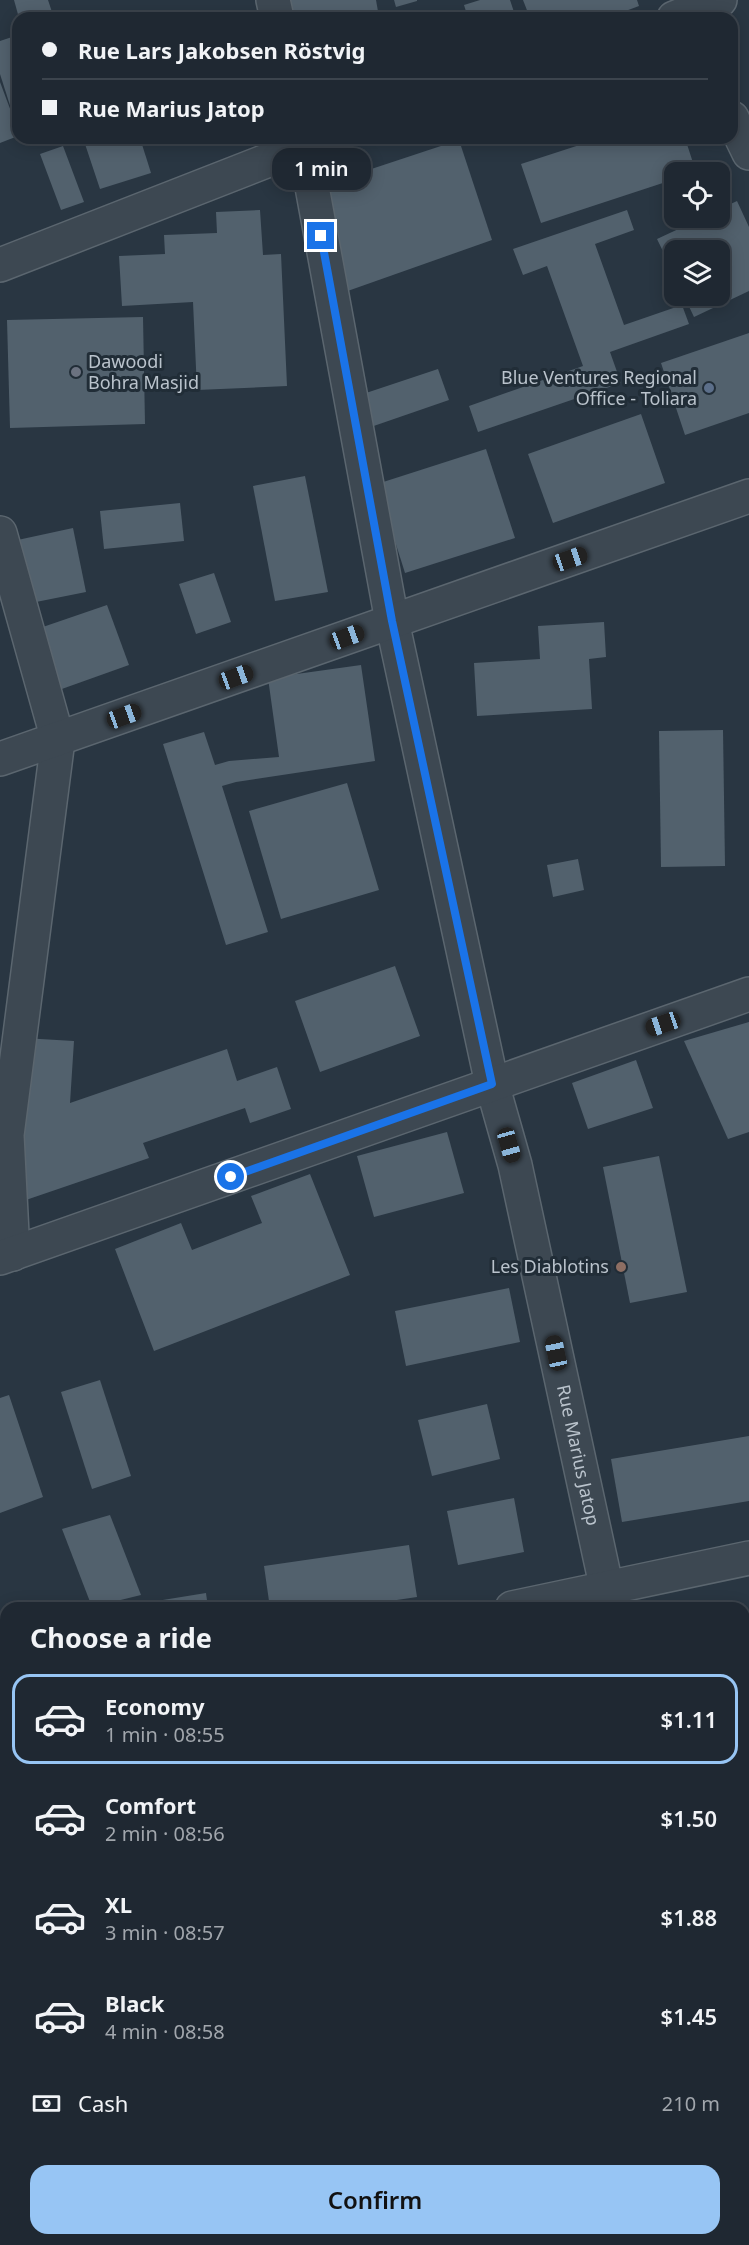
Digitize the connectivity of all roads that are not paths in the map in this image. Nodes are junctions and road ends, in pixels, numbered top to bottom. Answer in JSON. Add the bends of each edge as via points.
{"nodes":[{"id":1,"x":720,"y":0,"type":"edge"},
{"id":2,"x":682,"y":12,"type":"edge"},
{"id":3,"x":738,"y":130,"type":"edge"},
{"id":4,"x":301,"y":144,"type":"edge"},
{"id":5,"x":312,"y":144,"type":"edge"},
{"id":6,"x":749,"y":153,"type":"edge"},
{"id":7,"x":0,"y":265,"type":"edge"},
{"id":8,"x":749,"y":496,"type":"edge"},
{"id":9,"x":0,"y":533,"type":"edge"},
{"id":10,"x":392,"y":621,"type":"junction"},
{"id":11,"x":58,"y":740,"type":"junction"},
{"id":12,"x":0,"y":759,"type":"edge"},
{"id":13,"x":749,"y":994,"type":"edge"},
{"id":14,"x":492,"y":1084,"type":"junction"},
{"id":15,"x":7,"y":1256,"type":"edge"},
{"id":16,"x":749,"y":1558,"type":"edge"},
{"id":17,"x":609,"y":1597,"type":"edge"},
{"id":18,"x":565,"y":1602,"type":"edge"}],
"edges":[{"from":1,"to":2,"type":"street"},
{"from":3,"to":6,"type":"street"},
{"from":4,"to":7,"type":"street"},
{"from":5,"to":10,"type":"street","name":"Rue Marius Jatop"},
{"from":8,"to":10,"type":"street"},
{"from":9,"to":11,"type":"street"},
{"from":10,"to":11,"type":"street"},
{"from":10,"to":14,"type":"street","name":"Rue Marius Jatop"},
{"from":11,"to":12,"type":"street"},
{"from":11,"to":15,"type":"street","via":[[7,1135]]},
{"from":13,"to":14,"type":"street"},
{"from":14,"to":15,"type":"street"},
{"from":14,"to":17,"type":"street","name":"Rue Marius Jatop","via":[[515,1165]]},
{"from":16,"to":17,"type":"street"},
{"from":17,"to":18,"type":"street"}]}
